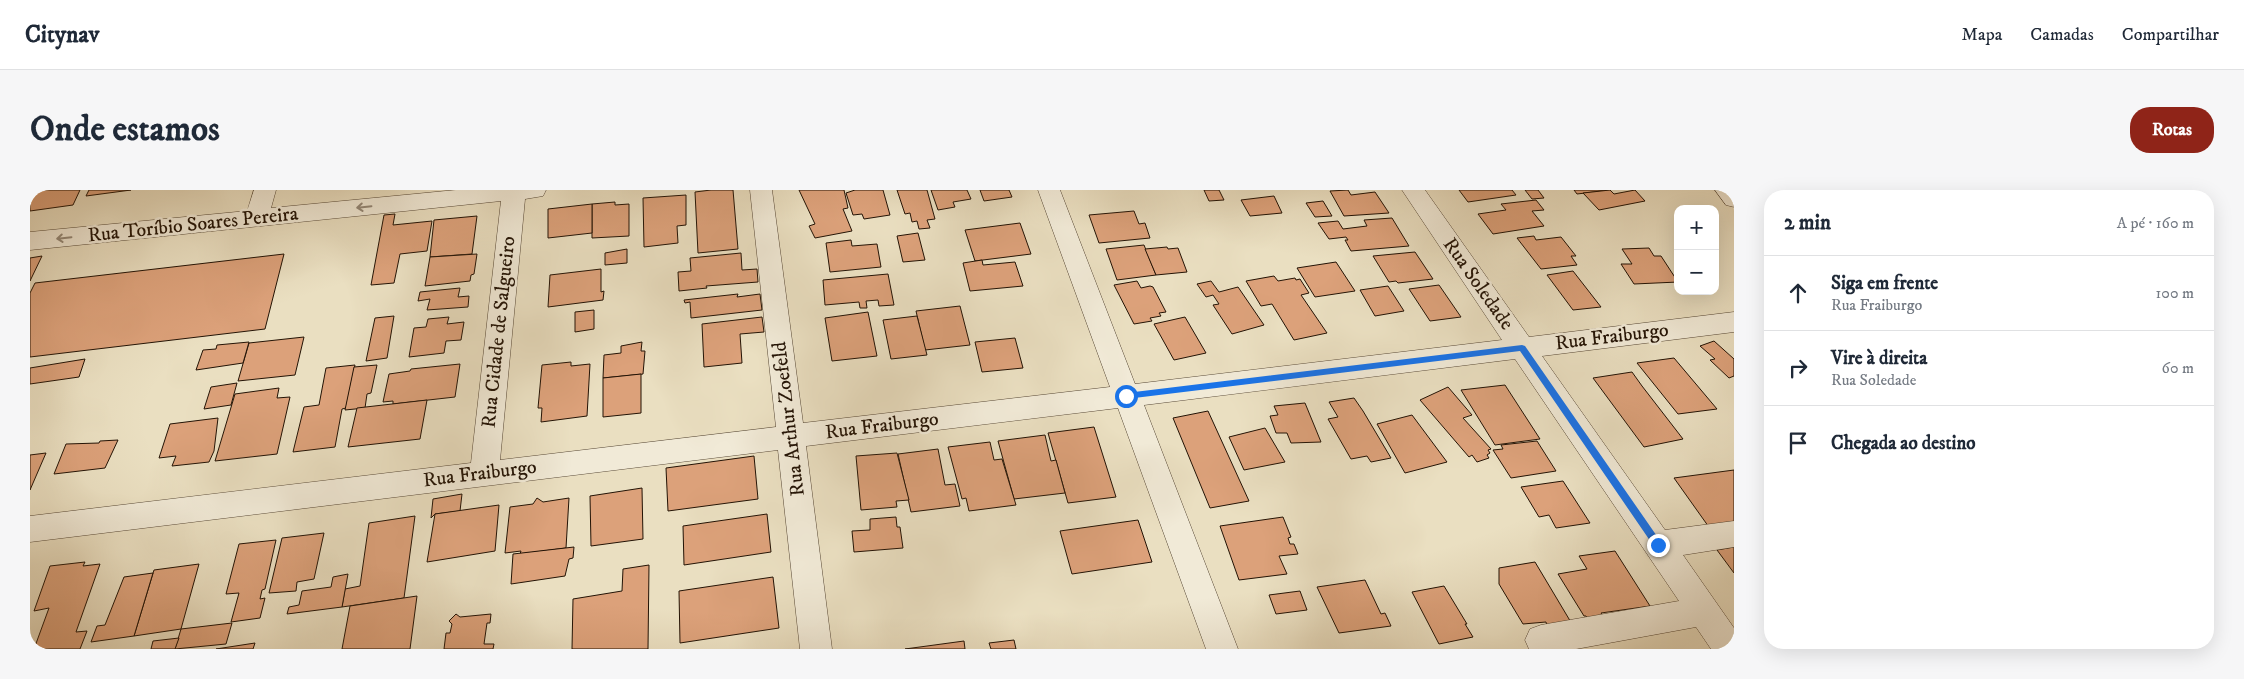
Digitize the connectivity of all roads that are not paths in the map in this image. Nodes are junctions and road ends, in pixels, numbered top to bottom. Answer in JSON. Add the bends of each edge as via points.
{"nodes":[{"id":1,"x":265,"y":190,"type":"edge"},
{"id":2,"x":762,"y":190,"type":"edge"},
{"id":3,"x":1049,"y":190,"type":"edge"},
{"id":4,"x":1413,"y":190,"type":"edge"},
{"id":5,"x":1726,"y":190,"type":"edge"},
{"id":6,"x":521,"y":191,"type":"edge"},
{"id":7,"x":1734,"y":198,"type":"edge"},
{"id":8,"x":256,"y":218,"type":"junction"},
{"id":9,"x":30,"y":241,"type":"edge"},
{"id":10,"x":1734,"y":322,"type":"edge"},
{"id":11,"x":1522,"y":348,"type":"junction"},
{"id":12,"x":1126,"y":396,"type":"junction"},
{"id":13,"x":791,"y":436,"type":"junction"},
{"id":14,"x":484,"y":474,"type":"junction"},
{"id":15,"x":30,"y":529,"type":"edge"},
{"id":16,"x":1734,"y":534,"type":"edge"},
{"id":17,"x":1658,"y":545,"type":"junction"},
{"id":18,"x":1704,"y":611,"type":"junction"},
{"id":19,"x":1541,"y":640,"type":"dead end"},
{"id":20,"x":816,"y":649,"type":"edge"},
{"id":21,"x":1222,"y":649,"type":"edge"},
{"id":22,"x":1730,"y":649,"type":"edge"}],
"edges":[{"from":1,"to":8,"type":"street"},
{"from":2,"to":13,"type":"street","name":"Rua Arthur Zoefeld"},
{"from":3,"to":12,"type":"street"},
{"from":4,"to":11,"type":"street","name":"Rua Soledade"},
{"from":5,"to":7,"type":"street"},
{"from":6,"to":8,"type":"street","name":"Rua Toríbio Soares Pereira","one_way":true},
{"from":6,"to":14,"type":"street","name":"Rua Cidade de Salgueiro"},
{"from":8,"to":9,"type":"street","name":"Rua Toríbio Soares Pereira","one_way":true},
{"from":10,"to":11,"type":"street","name":"Rua Fraiburgo"},
{"from":11,"to":12,"type":"street","name":"Rua Fraiburgo"},
{"from":11,"to":17,"type":"street","name":"Rua Soledade"},
{"from":12,"to":13,"type":"street","name":"Rua Fraiburgo"},
{"from":12,"to":21,"type":"street"},
{"from":13,"to":14,"type":"street","name":"Rua Fraiburgo"},
{"from":13,"to":20,"type":"street","name":"Rua Arthur Zoefeld"},
{"from":14,"to":15,"type":"street","name":"Rua Fraiburgo"},
{"from":16,"to":17,"type":"street"},
{"from":17,"to":18,"type":"street","name":"Rua Soledade"},
{"from":18,"to":19,"type":"street"},
{"from":18,"to":22,"type":"street","name":"Rua Soledade"}]}
